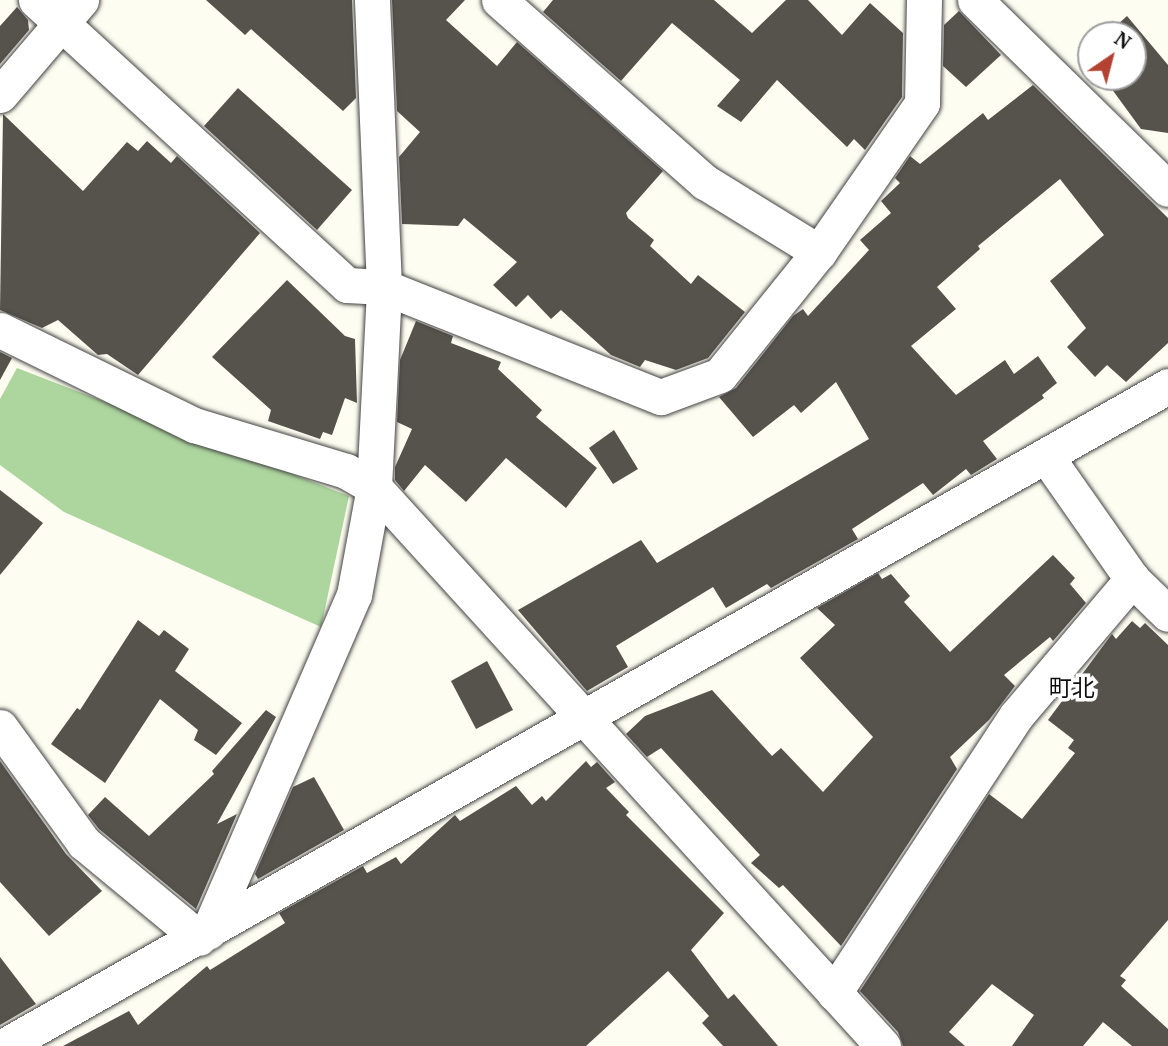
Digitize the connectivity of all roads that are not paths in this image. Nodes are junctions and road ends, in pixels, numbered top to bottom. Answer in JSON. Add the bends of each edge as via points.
{"nodes":[{"id":1,"x":372,"y":0,"type":"edge"},
{"id":2,"x":499,"y":0,"type":"edge"},
{"id":3,"x":924,"y":0,"type":"edge"},
{"id":4,"x":975,"y":0,"type":"edge"},
{"id":5,"x":59,"y":8,"type":"edge"},
{"id":6,"x":0,"y":95,"type":"edge"},
{"id":7,"x":1168,"y":189,"type":"edge"},
{"id":8,"x":819,"y":252,"type":"junction"},
{"id":9,"x":384,"y":287,"type":"junction"},
{"id":10,"x":0,"y":330,"type":"edge"},
{"id":11,"x":1168,"y":386,"type":"edge"},
{"id":12,"x":1046,"y":456,"type":"junction"},
{"id":13,"x":374,"y":487,"type":"junction"},
{"id":14,"x":1132,"y":579,"type":"junction"},
{"id":15,"x":1168,"y":614,"type":"edge"},
{"id":16,"x":580,"y":718,"type":"junction"},
{"id":17,"x":0,"y":727,"type":"edge"},
{"id":18,"x":10,"y":764,"type":"edge"},
{"id":19,"x":204,"y":935,"type":"junction"},
{"id":20,"x":834,"y":993,"type":"junction"},
{"id":21,"x":4,"y":1046,"type":"edge"},
{"id":22,"x":883,"y":1046,"type":"edge"}],
"edges":[{"from":1,"to":9,"type":"street"},
{"from":2,"to":8,"type":"street","via":[[705,182]]},
{"from":3,"to":8,"type":"street","via":[[922,103]]},
{"from":4,"to":7,"type":"street"},
{"from":5,"to":6,"type":"street"},
{"from":5,"to":9,"type":"street","via":[[347,285]]},
{"from":8,"to":9,"type":"street","via":[[720,375],[661,397]]},
{"from":9,"to":13,"type":"street"},
{"from":10,"to":13,"type":"street","via":[[194,425],[346,471]]},
{"from":11,"to":12,"type":"street"},
{"from":12,"to":14,"type":"street"},
{"from":12,"to":16,"type":"street"},
{"from":13,"to":16,"type":"street"},
{"from":13,"to":19,"type":"street","via":[[354,595]]},
{"from":14,"to":15,"type":"street"},
{"from":14,"to":20,"type":"street","via":[[1016,716]]},
{"from":16,"to":19,"type":"street"},
{"from":16,"to":20,"type":"street"},
{"from":17,"to":18,"type":"street"},
{"from":18,"to":19,"type":"street","via":[[84,843]]},
{"from":19,"to":21,"type":"street"},
{"from":20,"to":22,"type":"street"}]}
